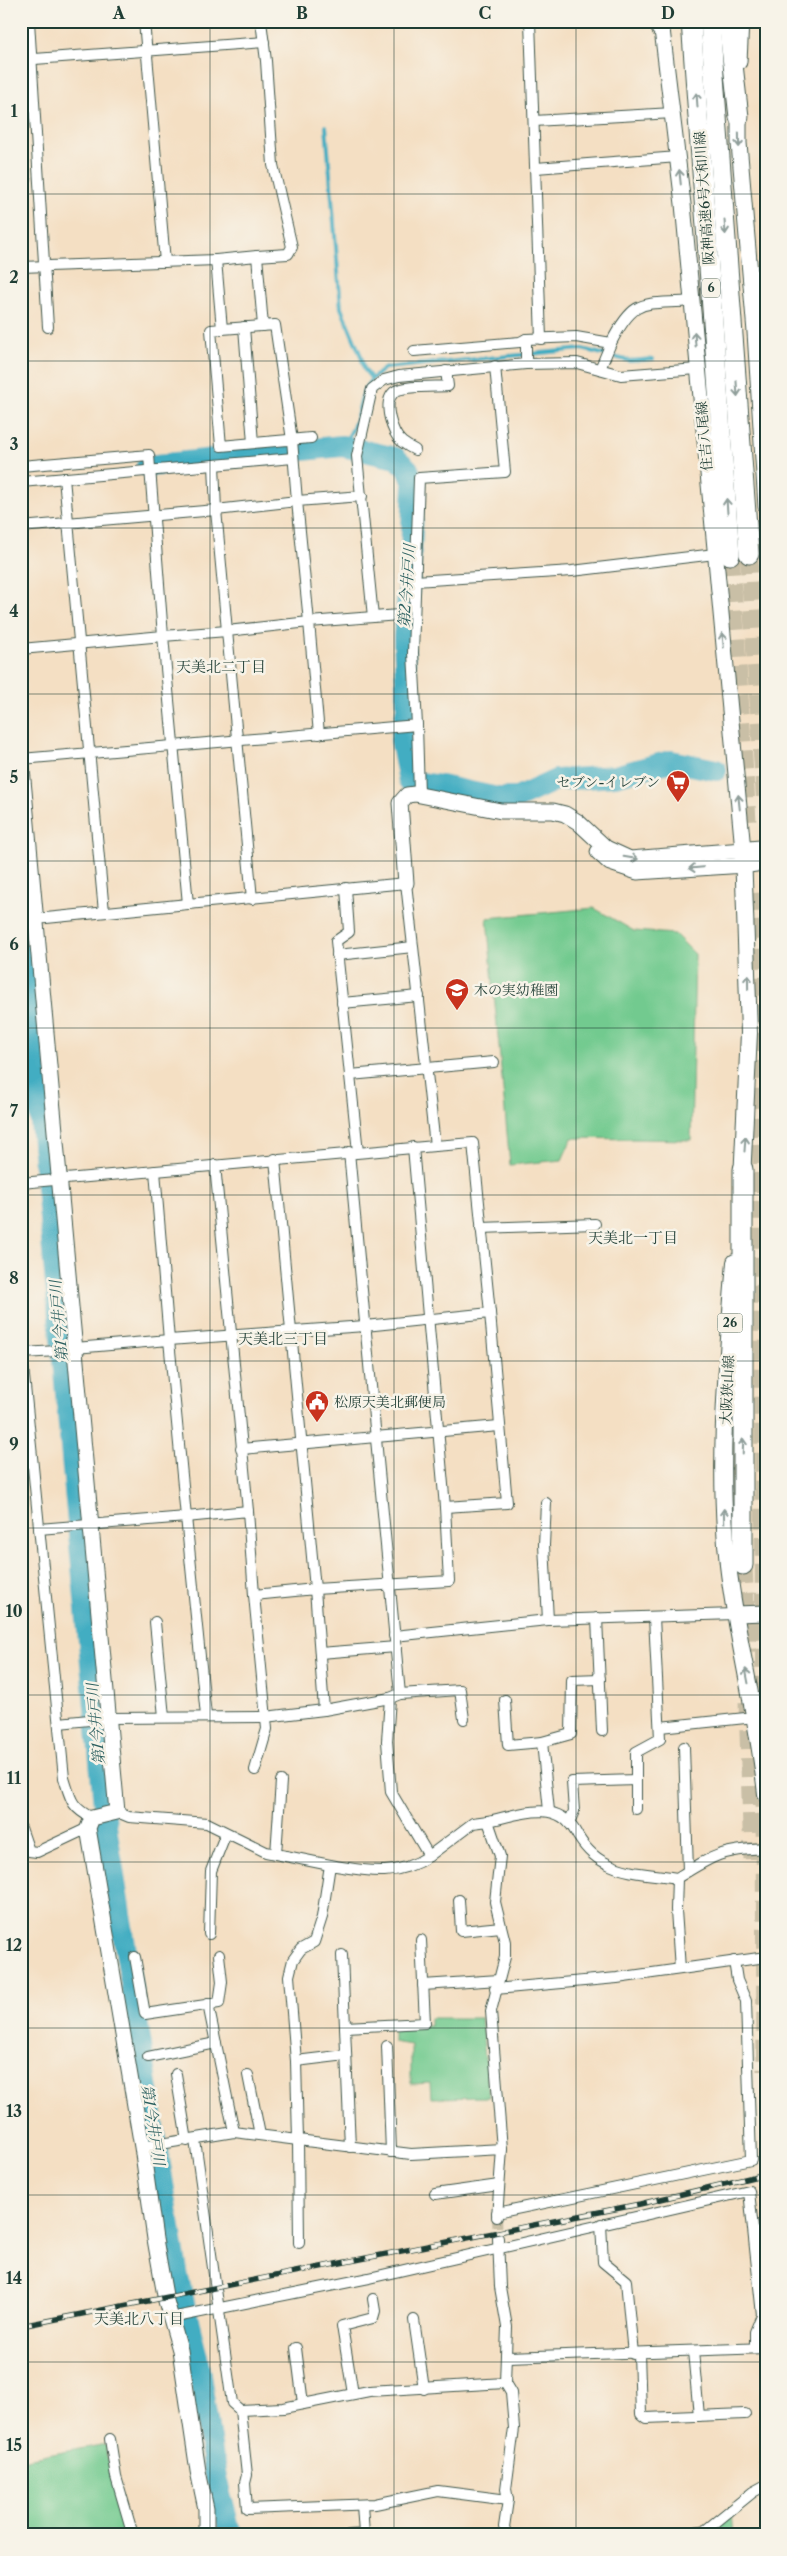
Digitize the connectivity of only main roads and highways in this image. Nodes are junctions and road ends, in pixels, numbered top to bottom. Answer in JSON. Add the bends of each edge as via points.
{"nodes":[{"id":1,"x":691,"y":21,"type":"edge"},
{"id":2,"x":710,"y":21,"type":"edge"},
{"id":3,"x":728,"y":21,"type":"edge"},
{"id":4,"x":739,"y":117,"type":"road end"},
{"id":5,"x":749,"y":554,"type":"tunnel mouth"},
{"id":6,"x":722,"y":555,"type":"tunnel mouth"},
{"id":7,"x":766,"y":848,"type":"edge"},
{"id":8,"x":744,"y":858,"type":"junction"},
{"id":9,"x":766,"y":862,"type":"edge"},
{"id":10,"x":743,"y":1169,"type":"junction"},
{"id":11,"x":743,"y":1565,"type":"tunnel mouth"},
{"id":12,"x":766,"y":1794,"type":"edge"}],
"edges":[{"from":6,"to":1,"type":"highway","name":"阪神高速6号大和川線","number":"6","one_way":true},
{"from":2,"to":5,"type":"highway","name":"阪神高速6号大和川線","number":"6","one_way":true},
{"from":3,"to":4,"type":"highway"},
{"from":7,"to":8,"type":"main road"},
{"from":8,"to":9,"type":"main road"},
{"from":10,"to":8,"type":"main road","name":"大阪狭山線","number":"26","one_way":true,"via":[[749,1033]]},
{"from":11,"to":10,"type":"highway","one_way":true},
{"from":12,"to":10,"type":"main road","name":"大阪狭山線","number":"26","one_way":true,"via":[[725,1530],[724,1455],[730,1326]]}]}
